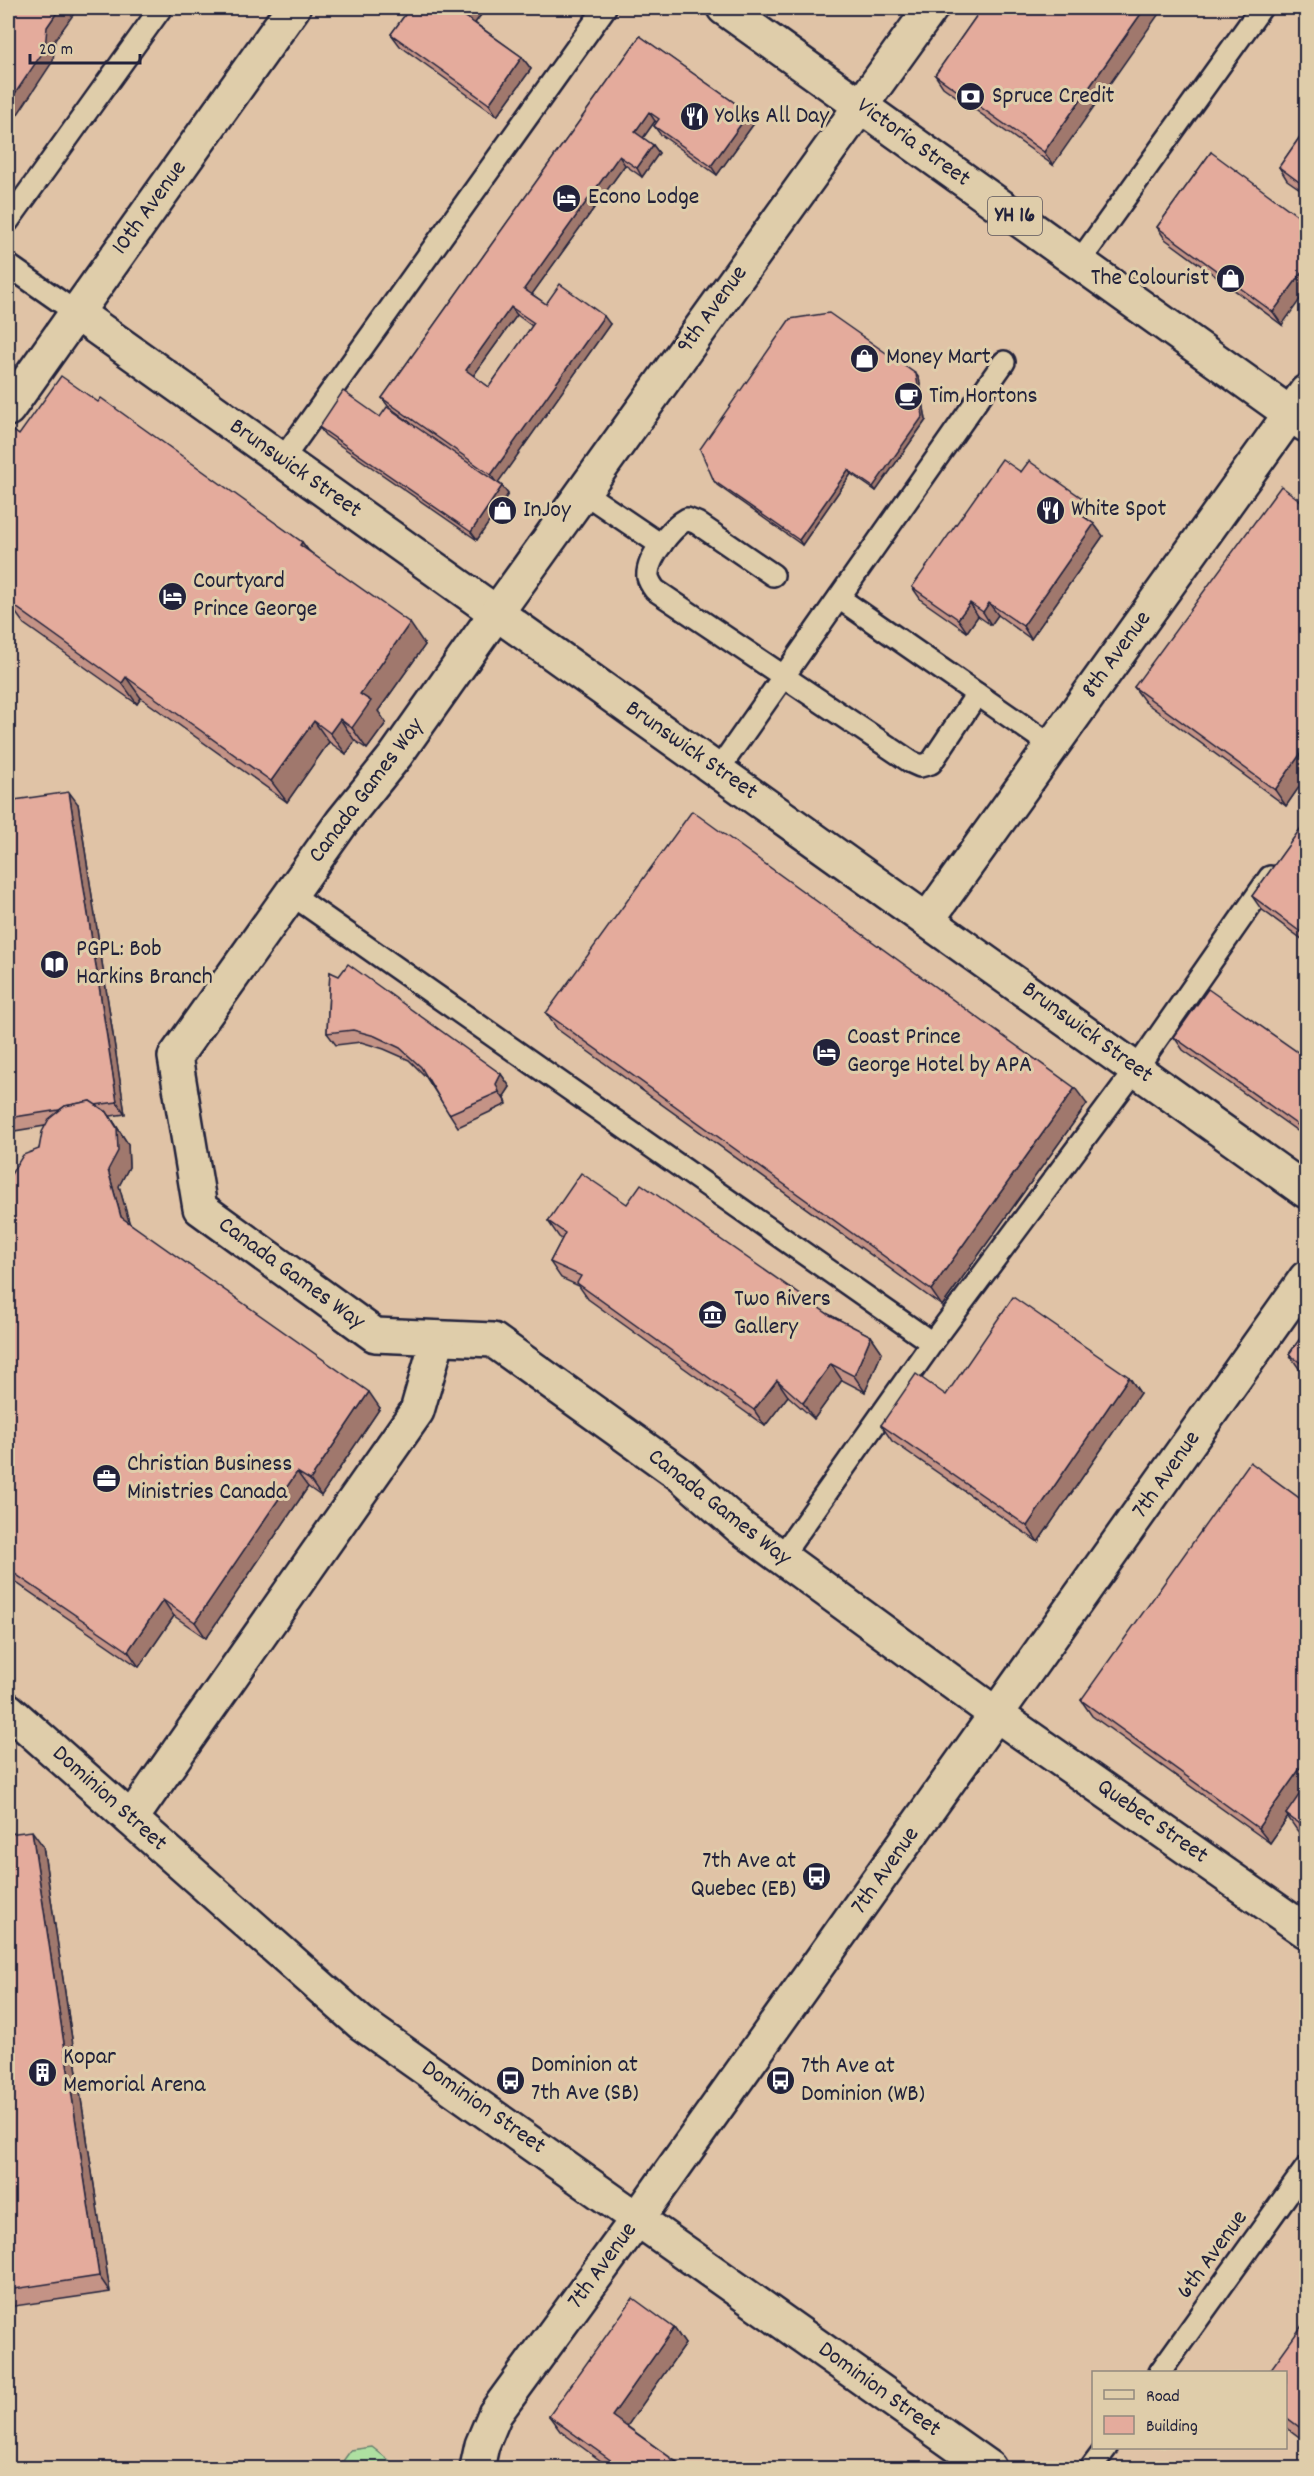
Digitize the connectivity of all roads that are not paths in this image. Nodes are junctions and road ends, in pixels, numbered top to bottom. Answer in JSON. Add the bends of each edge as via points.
{"nodes":[{"id":1,"x":161,"y":8,"type":"edge"},
{"id":2,"x":293,"y":8,"type":"edge"},
{"id":3,"x":605,"y":8,"type":"edge"},
{"id":4,"x":724,"y":8,"type":"edge"},
{"id":5,"x":930,"y":8,"type":"edge"},
{"id":6,"x":1261,"y":8,"type":"edge"},
{"id":7,"x":860,"y":105,"type":"junction"},
{"id":8,"x":8,"y":221,"type":"edge"},
{"id":9,"x":1079,"y":262,"type":"junction"},
{"id":10,"x":8,"y":265,"type":"edge"},
{"id":11,"x":75,"y":312,"type":"junction"},
{"id":12,"x":1004,"y":362,"type":"dead end"},
{"id":13,"x":8,"y":409,"type":"edge"},
{"id":14,"x":1301,"y":410,"type":"edge"},
{"id":15,"x":282,"y":460,"type":"junction"},
{"id":16,"x":583,"y":492,"type":"junction"},
{"id":17,"x":661,"y":545,"type":"junction"},
{"id":18,"x":773,"y":575,"type":"dead end"},
{"id":19,"x":838,"y":598,"type":"junction"},
{"id":20,"x":497,"y":612,"type":"junction"},
{"id":21,"x":784,"y":675,"type":"junction"},
{"id":22,"x":977,"y":694,"type":"junction"},
{"id":23,"x":1053,"y":746,"type":"junction"},
{"id":24,"x":718,"y":770,"type":"junction"},
{"id":25,"x":1279,"y":864,"type":"edge"},
{"id":26,"x":291,"y":894,"type":"junction"},
{"id":27,"x":928,"y":919,"type":"junction"},
{"id":28,"x":1136,"y":1069,"type":"junction"},
{"id":29,"x":1306,"y":1191,"type":"edge"},
{"id":30,"x":1306,"y":1278,"type":"edge"},
{"id":31,"x":438,"y":1338,"type":"junction"},
{"id":32,"x":933,"y":1343,"type":"junction"},
{"id":33,"x":781,"y":1557,"type":"junction"},
{"id":34,"x":8,"y":1710,"type":"edge"},
{"id":35,"x":997,"y":1715,"type":"junction"},
{"id":36,"x":131,"y":1819,"type":"junction"},
{"id":37,"x":1306,"y":1931,"type":"edge"},
{"id":38,"x":1306,"y":2168,"type":"edge"},
{"id":39,"x":638,"y":2218,"type":"junction"},
{"id":40,"x":1161,"y":2371,"type":"edge"},
{"id":41,"x":1105,"y":2449,"type":"edge"},
{"id":42,"x":477,"y":2469,"type":"edge"},
{"id":43,"x":989,"y":2469,"type":"edge"},
{"id":44,"x":1091,"y":2469,"type":"edge"}],
"edges":[{"from":1,"to":8,"type":"lane"},
{"from":2,"to":11,"type":"main road","name":"10th Avenue"},
{"from":3,"to":15,"type":"lane"},
{"from":4,"to":7,"type":"main road","name":"Victoria Street","number":"YH 16"},
{"from":5,"to":7,"type":"main road","name":"9th Avenue"},
{"from":6,"to":9,"type":"lane"},
{"from":7,"to":9,"type":"main road","name":"Victoria Street","number":"YH 16"},
{"from":7,"to":16,"type":"main road","name":"9th Avenue"},
{"from":9,"to":14,"type":"main road","name":"Victoria Street","number":"YH 16"},
{"from":10,"to":11,"type":"lane"},
{"from":11,"to":13,"type":"main road","name":"10th Avenue"},
{"from":11,"to":15,"type":"main road","name":"Brunswick Street"},
{"from":12,"to":19,"type":"lane"},
{"from":14,"to":23,"type":"main road","name":"8th Avenue"},
{"from":15,"to":20,"type":"main road","name":"Brunswick Street"},
{"from":16,"to":17,"type":"lane"},
{"from":16,"to":20,"type":"main road","name":"9th Avenue"},
{"from":17,"to":18,"type":"lane","via":[[676,525],[687,519]]},
{"from":17,"to":21,"type":"lane","via":[[649,564],[648,578],[655,590]]},
{"from":19,"to":21,"type":"lane"},
{"from":19,"to":22,"type":"lane"},
{"from":20,"to":24,"type":"main road","name":"Brunswick Street"},
{"from":20,"to":26,"type":"main road","name":"Canada Games Way"},
{"from":21,"to":22,"type":"lane","via":[[920,766],[931,763]]},
{"from":21,"to":24,"type":"lane"},
{"from":22,"to":23,"type":"lane"},
{"from":23,"to":27,"type":"main road","name":"8th Avenue"},
{"from":24,"to":27,"type":"main road","name":"Brunswick Street"},
{"from":25,"to":28,"type":"lane"},
{"from":26,"to":31,"type":"main road","name":"Canada Games Way","via":[[175,1057],[200,1208],[375,1335]]},
{"from":26,"to":32,"type":"lane"},
{"from":27,"to":28,"type":"main road","name":"Brunswick Street"},
{"from":28,"to":29,"type":"main road","name":"Brunswick Street"},
{"from":28,"to":32,"type":"lane"},
{"from":30,"to":35,"type":"main road","name":"7th Avenue"},
{"from":31,"to":33,"type":"main road","name":"Canada Games Way","via":[[493,1340],[681,1475]]},
{"from":31,"to":36,"type":"main road","via":[[417,1411]]},
{"from":32,"to":33,"type":"lane"},
{"from":33,"to":35,"type":"main road","name":"Canada Games Way"},
{"from":34,"to":36,"type":"main road","name":"Dominion Street"},
{"from":35,"to":37,"type":"main road","name":"Quebec Street"},
{"from":35,"to":39,"type":"main road","name":"7th Avenue"},
{"from":36,"to":39,"type":"main road","name":"Dominion Street","via":[[361,2023]]},
{"from":38,"to":40,"type":"lane","name":"6th Avenue"},
{"from":39,"to":42,"type":"main road","name":"7th Avenue","via":[[495,2414]]},
{"from":39,"to":43,"type":"main road","name":"Dominion Street"},
{"from":41,"to":44,"type":"lane"}]}
